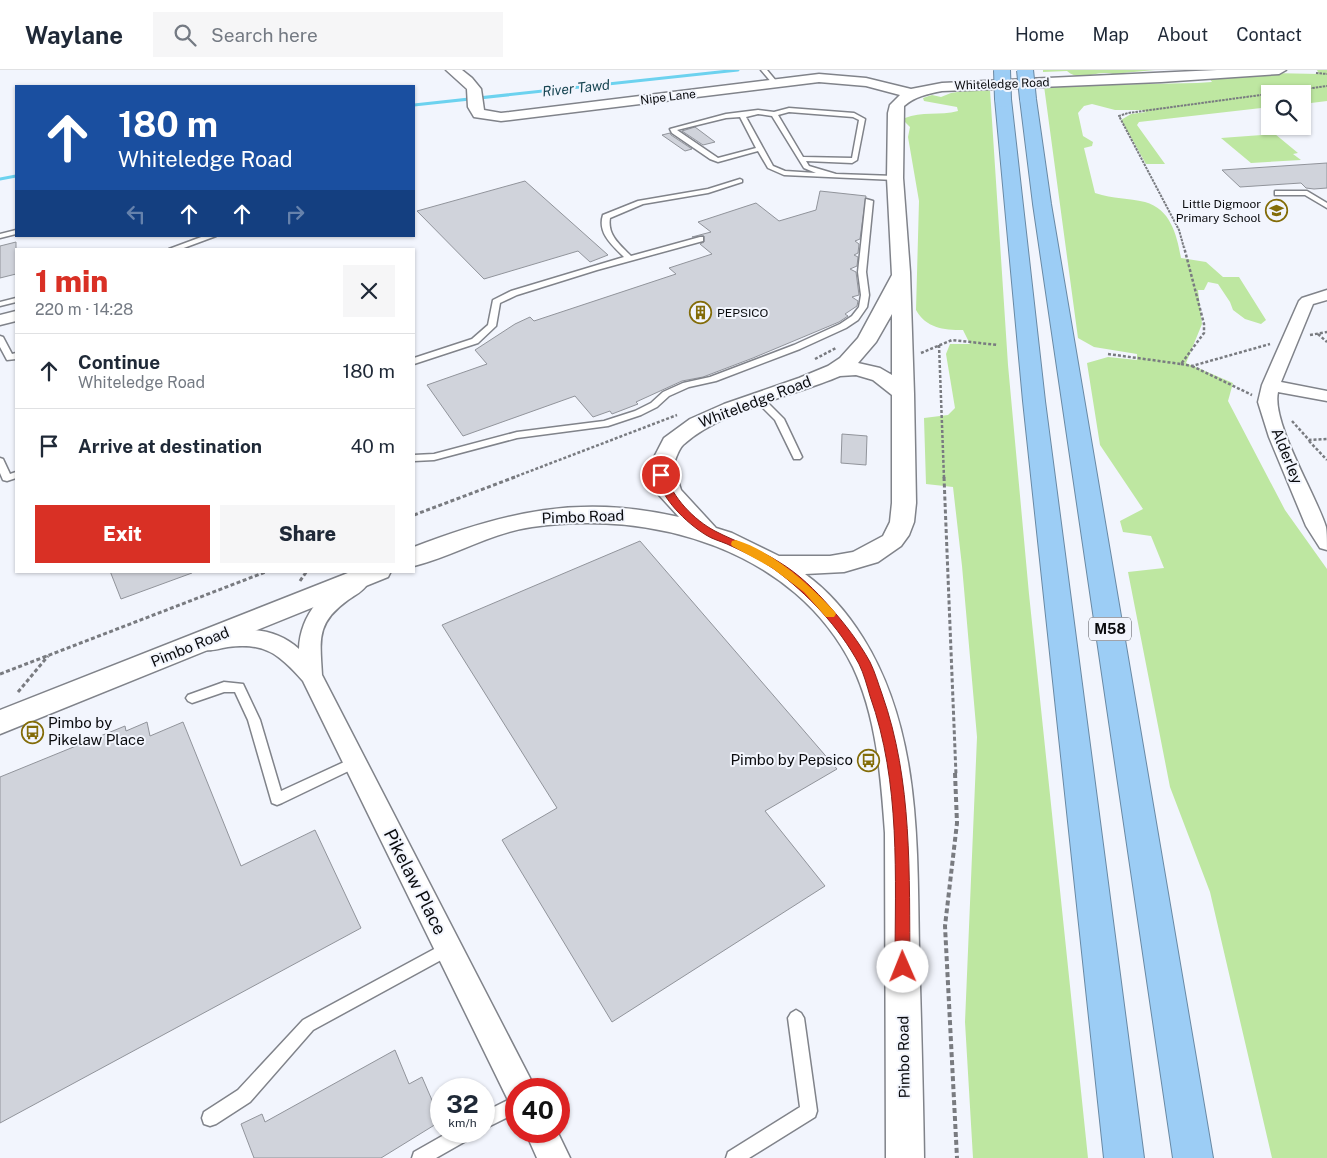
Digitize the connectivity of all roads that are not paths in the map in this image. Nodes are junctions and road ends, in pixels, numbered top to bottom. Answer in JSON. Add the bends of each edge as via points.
{"nodes":[{"id":1,"x":453,"y":70,"type":"edge"},
{"id":2,"x":764,"y":70,"type":"edge"},
{"id":3,"x":1002,"y":70,"type":"edge"},
{"id":4,"x":1026,"y":70,"type":"edge"},
{"id":5,"x":1279,"y":70,"type":"edge"},
{"id":6,"x":775,"y":83,"type":"junction"},
{"id":7,"x":912,"y":94,"type":"junction"},
{"id":8,"x":1016,"y":99,"type":"junction"},
{"id":9,"x":774,"y":114,"type":"junction"},
{"id":10,"x":744,"y":115,"type":"junction"},
{"id":11,"x":760,"y":149,"type":"junction"},
{"id":12,"x":801,"y":159,"type":"junction"},
{"id":13,"x":833,"y":175,"type":"junction"},
{"id":14,"x":895,"y":178,"type":"junction"},
{"id":15,"x":740,"y":181,"type":"dead end"},
{"id":16,"x":1278,"y":193,"type":"dead end"},
{"id":17,"x":869,"y":201,"type":"dead end"},
{"id":18,"x":1327,"y":206,"type":"edge"},
{"id":19,"x":15,"y":232,"type":"edge"},
{"id":20,"x":0,"y":236,"type":"edge"},
{"id":21,"x":209,"y":237,"type":"edge"},
{"id":22,"x":700,"y":239,"type":"dead end"},
{"id":23,"x":175,"y":248,"type":"edge"},
{"id":24,"x":629,"y":258,"type":"junction"},
{"id":25,"x":901,"y":272,"type":"junction"},
{"id":26,"x":1327,"y":295,"type":"edge"},
{"id":27,"x":15,"y":300,"type":"edge"},
{"id":28,"x":0,"y":304,"type":"edge"},
{"id":29,"x":15,"y":316,"type":"edge"},
{"id":30,"x":0,"y":320,"type":"edge"},
{"id":31,"x":0,"y":339,"type":"edge"},
{"id":32,"x":15,"y":356,"type":"edge"},
{"id":33,"x":415,"y":361,"type":"edge"},
{"id":34,"x":835,"y":370,"type":"junction"},
{"id":35,"x":1271,"y":385,"type":"junction"},
{"id":36,"x":903,"y":394,"type":"junction"},
{"id":37,"x":1327,"y":396,"type":"edge"},
{"id":38,"x":759,"y":400,"type":"junction"},
{"id":39,"x":797,"y":457,"type":"dead end"},
{"id":40,"x":415,"y":458,"type":"edge"},
{"id":41,"x":0,"y":461,"type":"edge"},
{"id":42,"x":15,"y":475,"type":"edge"},
{"id":43,"x":1322,"y":526,"type":"edge"},
{"id":44,"x":710,"y":533,"type":"junction"},
{"id":45,"x":1327,"y":543,"type":"edge"},
{"id":46,"x":415,"y":557,"type":"edge"},
{"id":47,"x":776,"y":565,"type":"junction"},
{"id":48,"x":375,"y":573,"type":"edge"},
{"id":49,"x":376,"y":573,"type":"edge"},
{"id":50,"x":174,"y":653,"type":"junction"},
{"id":51,"x":311,"y":675,"type":"junction"},
{"id":52,"x":192,"y":698,"type":"dead end"},
{"id":53,"x":0,"y":722,"type":"edge"},
{"id":54,"x":355,"y":762,"type":"junction"},
{"id":55,"x":449,"y":948,"type":"junction"},
{"id":56,"x":796,"y":1018,"type":"dead end"},
{"id":57,"x":514,"y":1078,"type":"edge"},
{"id":58,"x":210,"y":1118,"type":"dead end"},
{"id":59,"x":446,"y":1143,"type":"edge"},
{"id":60,"x":546,"y":1143,"type":"edge"},
{"id":61,"x":420,"y":1158,"type":"edge"},
{"id":62,"x":554,"y":1158,"type":"edge"},
{"id":63,"x":734,"y":1158,"type":"edge"},
{"id":64,"x":905,"y":1158,"type":"edge"},
{"id":65,"x":1124,"y":1158,"type":"edge"},
{"id":66,"x":1193,"y":1158,"type":"edge"}],
"edges":[{"from":1,"to":6,"type":"street","name":"Nipe Lane","via":[[470,84],[479,114],[507,116]]},
{"from":2,"to":6,"type":"lane"},
{"from":3,"to":8,"type":"highway","number":"M58","bridge":true},
{"from":4,"to":8,"type":"highway","number":"M58","bridge":true},
{"from":5,"to":7,"type":"street","name":"Whiteledge Road","via":[[1152,79],[974,84]]},
{"from":6,"to":7,"type":"street","name":"Nipe Lane","via":[[849,78]]},
{"from":7,"to":14,"type":"street","name":"Whiteledge Road","via":[[896,109]]},
{"from":8,"to":65,"type":"highway","number":"M58","via":[[1034,401]]},
{"from":8,"to":66,"type":"highway","number":"M58","via":[[1042,204]]},
{"from":9,"to":10,"type":"lane","via":[[758,112]]},
{"from":9,"to":12,"type":"lane"},
{"from":9,"to":12,"type":"lane","via":[[789,110],[854,115],[862,119],[852,161]]},
{"from":10,"to":11,"type":"lane"},
{"from":10,"to":11,"type":"lane","via":[[726,116],[673,129],[718,160]]},
{"from":11,"to":13,"type":"lane","via":[[770,168]]},
{"from":12,"to":13,"type":"lane","via":[[811,170]]},
{"from":13,"to":14,"type":"lane"},
{"from":14,"to":25,"type":"street","name":"Whiteledge Road"},
{"from":15,"to":24,"type":"lane","via":[[703,192],[658,198],[606,217],[604,225],[608,235]]},
{"from":16,"to":18,"type":"lane","via":[[1307,193]]},
{"from":17,"to":40,"type":"lane","via":[[862,272],[863,307],[843,326],[713,379],[686,385],[638,413],[605,424],[517,435]]},
{"from":19,"to":20,"type":"lane"},
{"from":21,"to":23,"type":"lane"},
{"from":22,"to":24,"type":"lane"},
{"from":24,"to":33,"type":"lane","via":[[496,302],[492,326],[475,341]]},
{"from":25,"to":34,"type":"street","name":"Whiteledge Road","via":[[868,342]]},
{"from":25,"to":36,"type":"street","name":"Whiteledge Road"},
{"from":26,"to":35,"type":"street","via":[[1307,301]]},
{"from":27,"to":28,"type":"lane"},
{"from":29,"to":30,"type":"street"},
{"from":31,"to":32,"type":"lane","via":[[10,358]]},
{"from":34,"to":36,"type":"street","via":[[871,371],[887,379]]},
{"from":34,"to":38,"type":"street","name":"Whiteledge Road"},
{"from":35,"to":37,"type":"street"},
{"from":35,"to":43,"type":"street","name":"Alderley","via":[[1267,402],[1278,437]]},
{"from":36,"to":47,"type":"street","name":"Whiteledge Road","via":[[904,503],[902,524],[893,541],[873,554],[846,563]]},
{"from":38,"to":39,"type":"lane","via":[[779,419]]},
{"from":38,"to":44,"type":"street","name":"Whiteledge Road","via":[[683,432],[662,459],[661,475],[668,492],[682,510]]},
{"from":41,"to":42,"type":"lane","via":[[7,478]]},
{"from":43,"to":45,"type":"street","name":"Alderley"},
{"from":44,"to":46,"type":"street","name":"Pimbo Road","via":[[625,515],[560,515],[471,534]]},
{"from":44,"to":47,"type":"street","name":"Pimbo Road"},
{"from":47,"to":64,"type":"street","name":"Pimbo Road","via":[[808,590],[856,648],[875,688],[892,751],[901,833]]},
{"from":48,"to":50,"type":"street","name":"Pimbo Road"},
{"from":49,"to":51,"type":"street","name":"Pikelaw Place","via":[[339,595],[314,618],[310,639]]},
{"from":50,"to":51,"type":"street","name":"Pikelaw Place","via":[[227,639],[259,638],[285,647]]},
{"from":50,"to":53,"type":"street","name":"Pimbo Road"},
{"from":51,"to":54,"type":"street","name":"Pikelaw Place"},
{"from":52,"to":54,"type":"lane","via":[[224,687],[238,687],[254,720],[276,799]]},
{"from":54,"to":55,"type":"street","name":"Pikelaw Place"},
{"from":55,"to":57,"type":"street","name":"Pikelaw Place"},
{"from":55,"to":58,"type":"lane","via":[[308,1025],[244,1096]]},
{"from":56,"to":63,"type":"lane","via":[[809,1111]]},
{"from":59,"to":61,"type":"lane"},
{"from":60,"to":62,"type":"street"}]}
